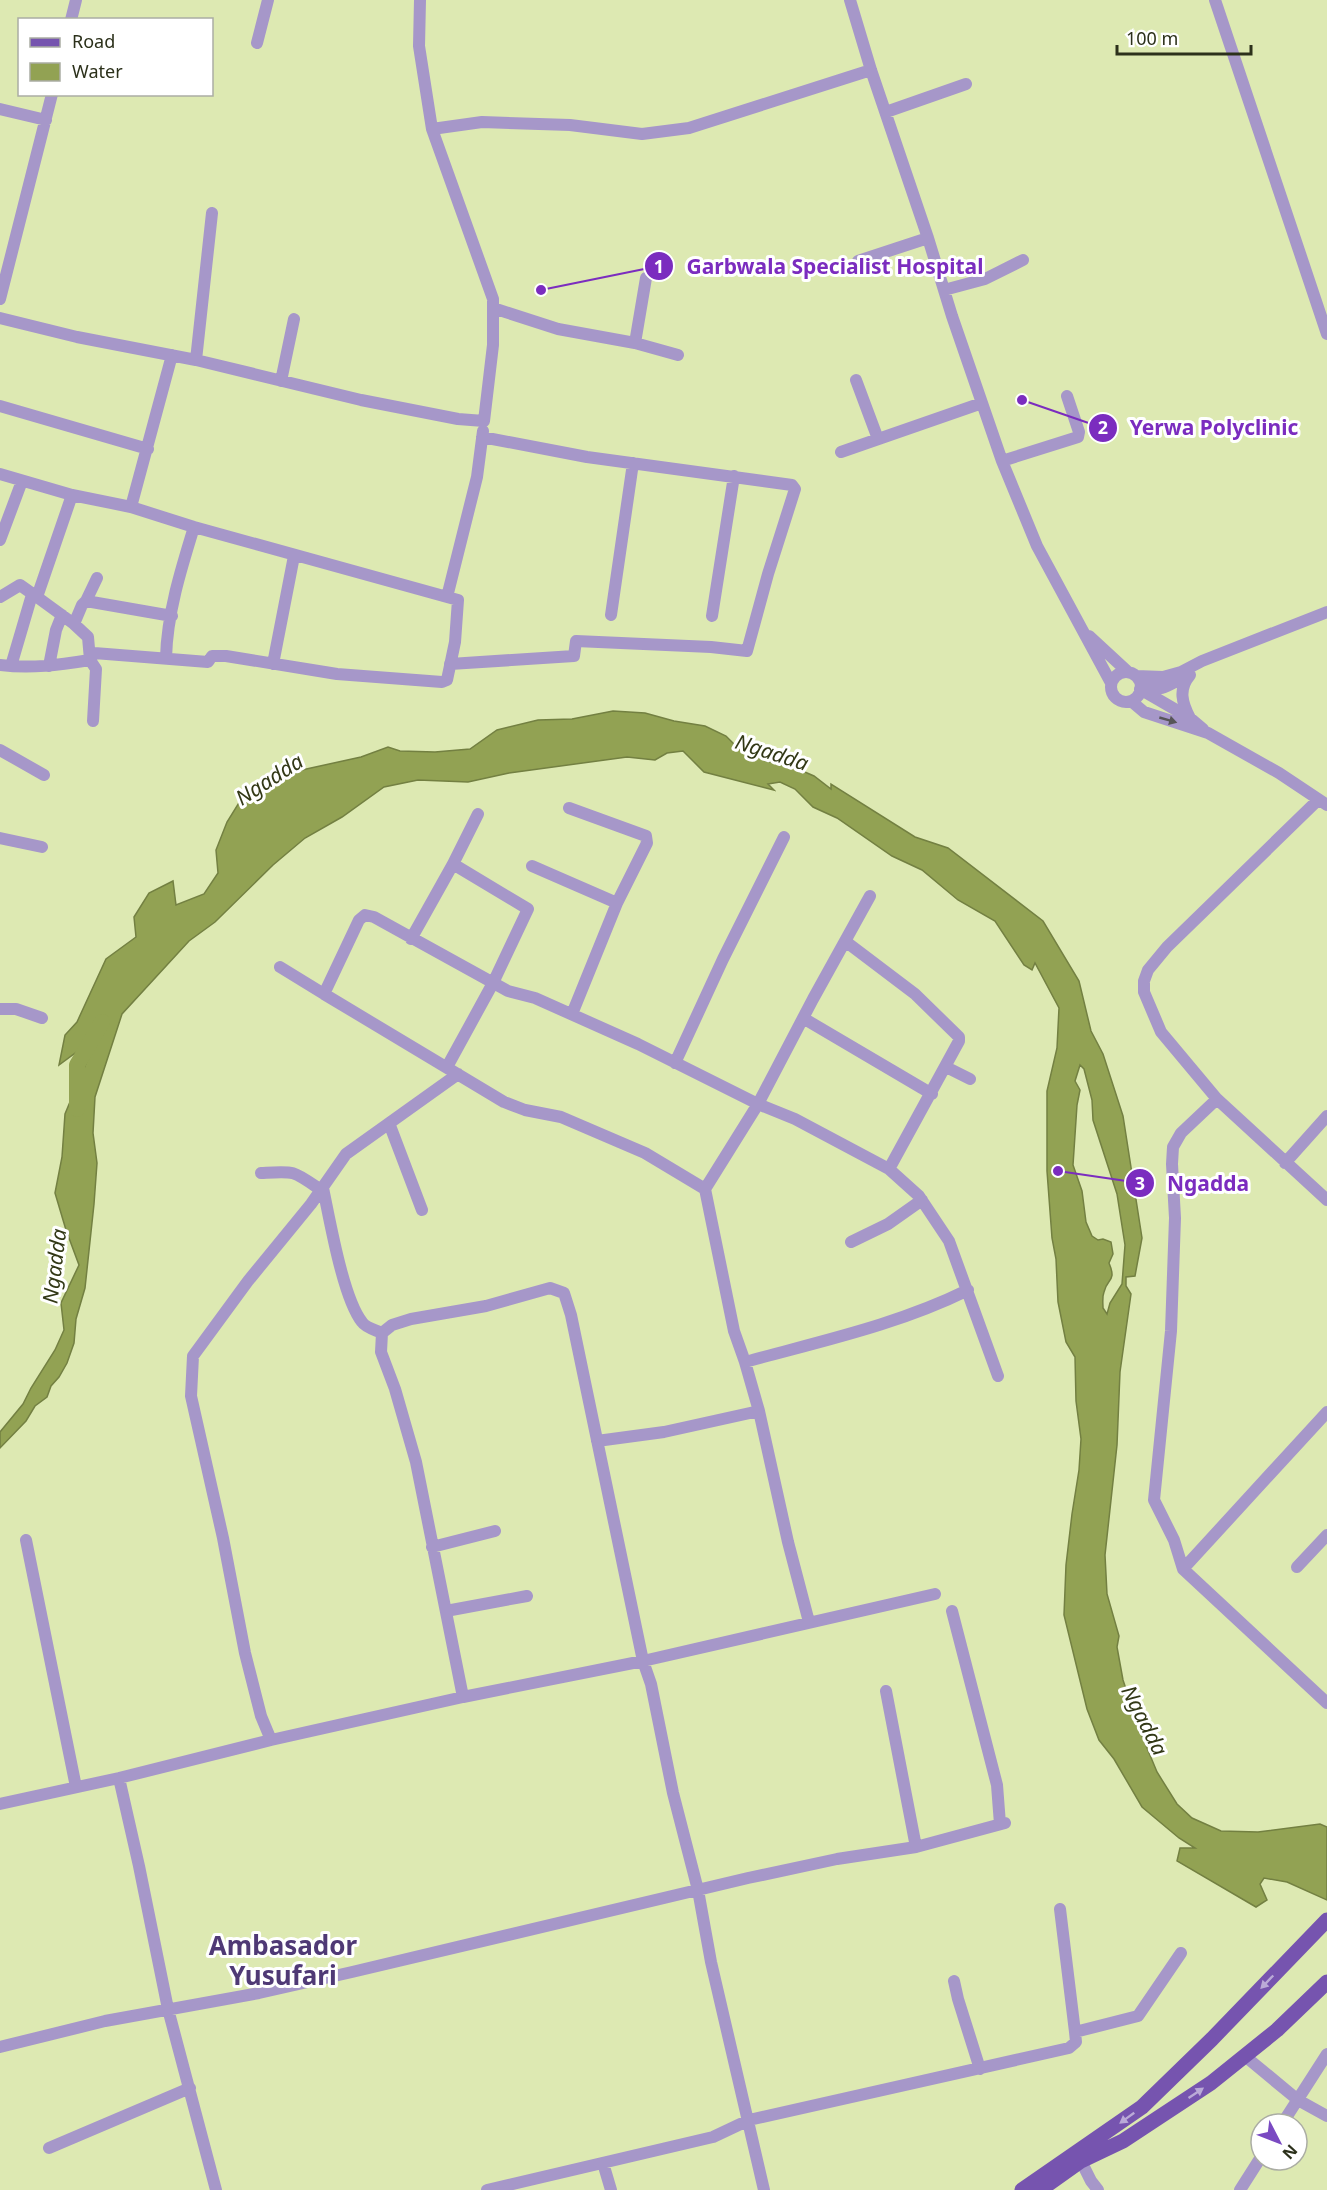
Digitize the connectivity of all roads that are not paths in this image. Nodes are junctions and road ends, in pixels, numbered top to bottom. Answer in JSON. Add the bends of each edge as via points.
{"nodes":[{"id":1,"x":76,"y":0,"type":"edge"},
{"id":2,"x":268,"y":0,"type":"edge"},
{"id":3,"x":420,"y":0,"type":"edge"},
{"id":4,"x":850,"y":0,"type":"edge"},
{"id":5,"x":1215,"y":0,"type":"edge"},
{"id":6,"x":72,"y":18,"type":"edge"},
{"id":7,"x":257,"y":43,"type":"dead end"},
{"id":8,"x":871,"y":70,"type":"junction"},
{"id":9,"x":966,"y":84,"type":"dead end"},
{"id":10,"x":52,"y":96,"type":"edge"},
{"id":11,"x":0,"y":109,"type":"edge"},
{"id":12,"x":886,"y":112,"type":"junction"},
{"id":13,"x":46,"y":120,"type":"junction"},
{"id":14,"x":432,"y":129,"type":"junction"},
{"id":15,"x":212,"y":213,"type":"dead end"},
{"id":16,"x":928,"y":238,"type":"junction"},
{"id":17,"x":1023,"y":260,"type":"dead end"},
{"id":18,"x":858,"y":261,"type":"dead end"},
{"id":19,"x":646,"y":278,"type":"dead end"},
{"id":20,"x":944,"y":290,"type":"junction"},
{"id":21,"x":0,"y":299,"type":"edge"},
{"id":22,"x":493,"y":308,"type":"junction"},
{"id":23,"x":0,"y":318,"type":"edge"},
{"id":24,"x":294,"y":319,"type":"dead end"},
{"id":25,"x":1327,"y":334,"type":"edge"},
{"id":26,"x":635,"y":343,"type":"junction"},
{"id":27,"x":172,"y":355,"type":"junction"},
{"id":28,"x":678,"y":355,"type":"dead end"},
{"id":29,"x":196,"y":360,"type":"junction"},
{"id":30,"x":856,"y":380,"type":"dead end"},
{"id":31,"x":281,"y":381,"type":"junction"},
{"id":32,"x":1067,"y":396,"type":"dead end"},
{"id":33,"x":982,"y":403,"type":"junction"},
{"id":34,"x":0,"y":406,"type":"edge"},
{"id":35,"x":484,"y":421,"type":"junction"},
{"id":36,"x":482,"y":437,"type":"junction"},
{"id":37,"x":878,"y":440,"type":"junction"},
{"id":38,"x":148,"y":449,"type":"junction"},
{"id":39,"x":841,"y":452,"type":"dead end"},
{"id":40,"x":1002,"y":461,"type":"junction"},
{"id":41,"x":633,"y":463,"type":"junction"},
{"id":42,"x":0,"y":474,"type":"edge"},
{"id":43,"x":734,"y":476,"type":"junction"},
{"id":44,"x":22,"y":481,"type":"junction"},
{"id":45,"x":72,"y":495,"type":"junction"},
{"id":46,"x":131,"y":507,"type":"junction"},
{"id":47,"x":194,"y":527,"type":"junction"},
{"id":48,"x":0,"y":540,"type":"edge"},
{"id":49,"x":294,"y":555,"type":"junction"},
{"id":50,"x":97,"y":578,"type":"dead end"},
{"id":51,"x":0,"y":597,"type":"edge"},
{"id":52,"x":37,"y":597,"type":"junction"},
{"id":53,"x":447,"y":597,"type":"junction"},
{"id":54,"x":86,"y":601,"type":"junction"},
{"id":55,"x":1327,"y":612,"type":"edge"},
{"id":56,"x":62,"y":615,"type":"junction"},
{"id":57,"x":611,"y":615,"type":"dead end"},
{"id":58,"x":712,"y":615,"type":"dead end"},
{"id":59,"x":172,"y":616,"type":"junction"},
{"id":60,"x":74,"y":624,"type":"junction"},
{"id":61,"x":1081,"y":629,"type":"junction"},
{"id":62,"x":166,"y":658,"type":"junction"},
{"id":63,"x":90,"y":660,"type":"junction"},
{"id":64,"x":1202,"y":661,"type":"junction"},
{"id":65,"x":273,"y":664,"type":"junction"},
{"id":66,"x":450,"y":664,"type":"junction"},
{"id":67,"x":5,"y":665,"type":"edge"},
{"id":68,"x":50,"y":666,"type":"junction"},
{"id":69,"x":1192,"y":672,"type":"junction"},
{"id":70,"x":1136,"y":681,"type":"junction"},
{"id":71,"x":1111,"y":683,"type":"junction"},
{"id":72,"x":1131,"y":701,"type":"junction"},
{"id":73,"x":1190,"y":718,"type":"junction"},
{"id":74,"x":93,"y":721,"type":"dead end"},
{"id":75,"x":1208,"y":733,"type":"junction"},
{"id":76,"x":0,"y":750,"type":"edge"},
{"id":77,"x":44,"y":775,"type":"dead end"},
{"id":78,"x":1322,"y":803,"type":"edge"},
{"id":79,"x":569,"y":808,"type":"dead end"},
{"id":80,"x":478,"y":814,"type":"dead end"},
{"id":81,"x":784,"y":837,"type":"dead end"},
{"id":82,"x":0,"y":838,"type":"edge"},
{"id":83,"x":42,"y":848,"type":"dead end"},
{"id":84,"x":453,"y":864,"type":"junction"},
{"id":85,"x":532,"y":866,"type":"dead end"},
{"id":86,"x":870,"y":896,"type":"dead end"},
{"id":87,"x":617,"y":903,"type":"junction"},
{"id":88,"x":411,"y":939,"type":"junction"},
{"id":89,"x":845,"y":941,"type":"junction"},
{"id":90,"x":280,"y":967,"type":"dead end"},
{"id":91,"x":493,"y":983,"type":"junction"},
{"id":92,"x":324,"y":994,"type":"junction"},
{"id":93,"x":0,"y":1009,"type":"edge"},
{"id":94,"x":572,"y":1014,"type":"junction"},
{"id":95,"x":42,"y":1018,"type":"dead end"},
{"id":96,"x":803,"y":1018,"type":"junction"},
{"id":97,"x":675,"y":1063,"type":"junction"},
{"id":98,"x":447,"y":1067,"type":"junction"},
{"id":99,"x":946,"y":1067,"type":"junction"},
{"id":100,"x":458,"y":1074,"type":"junction"},
{"id":101,"x":970,"y":1079,"type":"dead end"},
{"id":102,"x":932,"y":1094,"type":"junction"},
{"id":103,"x":1217,"y":1099,"type":"junction"},
{"id":104,"x":758,"y":1104,"type":"junction"},
{"id":105,"x":1327,"y":1116,"type":"edge"},
{"id":106,"x":389,"y":1123,"type":"junction"},
{"id":107,"x":1285,"y":1163,"type":"junction"},
{"id":108,"x":889,"y":1169,"type":"junction"},
{"id":109,"x":261,"y":1173,"type":"dead end"},
{"id":110,"x":322,"y":1189,"type":"junction"},
{"id":111,"x":705,"y":1189,"type":"junction"},
{"id":112,"x":922,"y":1200,"type":"junction"},
{"id":113,"x":1327,"y":1200,"type":"edge"},
{"id":114,"x":422,"y":1210,"type":"dead end"},
{"id":115,"x":851,"y":1242,"type":"dead end"},
{"id":116,"x":968,"y":1290,"type":"junction"},
{"id":117,"x":382,"y":1333,"type":"junction"},
{"id":118,"x":745,"y":1362,"type":"junction"},
{"id":119,"x":998,"y":1376,"type":"dead end"},
{"id":120,"x":759,"y":1411,"type":"junction"},
{"id":121,"x":1327,"y":1412,"type":"edge"},
{"id":122,"x":597,"y":1441,"type":"junction"},
{"id":123,"x":495,"y":1531,"type":"dead end"},
{"id":124,"x":1327,"y":1535,"type":"edge"},
{"id":125,"x":26,"y":1540,"type":"dead end"},
{"id":126,"x":432,"y":1547,"type":"junction"},
{"id":127,"x":1297,"y":1567,"type":"dead end"},
{"id":128,"x":1183,"y":1569,"type":"junction"},
{"id":129,"x":935,"y":1594,"type":"dead end"},
{"id":130,"x":527,"y":1596,"type":"dead end"},
{"id":131,"x":446,"y":1611,"type":"junction"},
{"id":132,"x":952,"y":1611,"type":"dead end"},
{"id":133,"x":808,"y":1622,"type":"junction"},
{"id":134,"x":643,"y":1661,"type":"junction"},
{"id":135,"x":886,"y":1691,"type":"dead end"},
{"id":136,"x":463,"y":1697,"type":"junction"},
{"id":137,"x":1327,"y":1703,"type":"edge"},
{"id":138,"x":271,"y":1740,"type":"junction"},
{"id":139,"x":119,"y":1778,"type":"junction"},
{"id":140,"x":75,"y":1787,"type":"junction"},
{"id":141,"x":0,"y":1804,"type":"edge"},
{"id":142,"x":916,"y":1847,"type":"junction"},
{"id":143,"x":698,"y":1890,"type":"junction"},
{"id":144,"x":1060,"y":1909,"type":"dead end"},
{"id":145,"x":1327,"y":1920,"type":"edge"},
{"id":146,"x":1181,"y":1953,"type":"dead end"},
{"id":147,"x":954,"y":1981,"type":"dead end"},
{"id":148,"x":1327,"y":1982,"type":"edge"},
{"id":149,"x":168,"y":2009,"type":"junction"},
{"id":150,"x":1075,"y":2032,"type":"junction"},
{"id":151,"x":0,"y":2047,"type":"edge"},
{"id":152,"x":1327,"y":2054,"type":"edge"},
{"id":153,"x":1246,"y":2057,"type":"junction"},
{"id":154,"x":980,"y":2069,"type":"junction"},
{"id":155,"x":190,"y":2088,"type":"junction"},
{"id":156,"x":1298,"y":2100,"type":"junction"},
{"id":157,"x":1290,"y":2112,"type":"edge"},
{"id":158,"x":1327,"y":2116,"type":"edge"},
{"id":159,"x":749,"y":2120,"type":"junction"},
{"id":160,"x":49,"y":2148,"type":"dead end"},
{"id":161,"x":1081,"y":2161,"type":"junction"},
{"id":162,"x":603,"y":2163,"type":"junction"},
{"id":163,"x":1251,"y":2172,"type":"edge"},
{"id":164,"x":216,"y":2190,"type":"edge"},
{"id":165,"x":487,"y":2190,"type":"edge"},
{"id":166,"x":611,"y":2190,"type":"edge"},
{"id":167,"x":764,"y":2190,"type":"edge"},
{"id":168,"x":1022,"y":2190,"type":"edge"},
{"id":169,"x":1040,"y":2190,"type":"edge"},
{"id":170,"x":1098,"y":2190,"type":"edge"},
{"id":171,"x":1240,"y":2190,"type":"edge"}],
"edges":[{"from":1,"to":6,"type":"street"},
{"from":2,"to":7,"type":"street"},
{"from":3,"to":14,"type":"street","via":[[419,46]]},
{"from":4,"to":8,"type":"street"},
{"from":5,"to":25,"type":"street"},
{"from":8,"to":12,"type":"street"},
{"from":8,"to":14,"type":"street","via":[[689,128],[642,134],[570,125],[482,122]]},
{"from":9,"to":12,"type":"street"},
{"from":10,"to":13,"type":"street"},
{"from":11,"to":13,"type":"street"},
{"from":12,"to":16,"type":"street"},
{"from":13,"to":21,"type":"street"},
{"from":14,"to":22,"type":"street"},
{"from":15,"to":29,"type":"street"},
{"from":16,"to":18,"type":"street"},
{"from":16,"to":20,"type":"street"},
{"from":17,"to":20,"type":"street","via":[[986,279]]},
{"from":19,"to":26,"type":"street"},
{"from":20,"to":33,"type":"street"},
{"from":22,"to":26,"type":"street","via":[[558,329]]},
{"from":22,"to":35,"type":"street"},
{"from":23,"to":27,"type":"street"},
{"from":24,"to":31,"type":"street"},
{"from":26,"to":28,"type":"street"},
{"from":27,"to":29,"type":"street"},
{"from":27,"to":38,"type":"street"},
{"from":29,"to":31,"type":"street"},
{"from":30,"to":37,"type":"street"},
{"from":31,"to":35,"type":"street","via":[[361,400]]},
{"from":32,"to":40,"type":"street","via":[[1078,437]]},
{"from":33,"to":37,"type":"street"},
{"from":33,"to":40,"type":"street"},
{"from":34,"to":38,"type":"street"},
{"from":35,"to":36,"type":"street"},
{"from":36,"to":41,"type":"street"},
{"from":36,"to":53,"type":"street","via":[[477,477]]},
{"from":37,"to":39,"type":"street"},
{"from":38,"to":46,"type":"street"},
{"from":40,"to":61,"type":"street","via":[[1038,546]]},
{"from":41,"to":43,"type":"street"},
{"from":41,"to":57,"type":"street"},
{"from":42,"to":44,"type":"street"},
{"from":43,"to":58,"type":"street"},
{"from":43,"to":66,"type":"street","via":[[792,485],[795,489],[747,651],[576,641],[574,656]]},
{"from":44,"to":45,"type":"street"},
{"from":44,"to":48,"type":"street"},
{"from":45,"to":46,"type":"street"},
{"from":45,"to":52,"type":"street"},
{"from":46,"to":47,"type":"street"},
{"from":47,"to":49,"type":"street"},
{"from":47,"to":59,"type":"street"},
{"from":49,"to":53,"type":"street"},
{"from":49,"to":65,"type":"street"},
{"from":50,"to":54,"type":"street"},
{"from":51,"to":52,"type":"street","via":[[20,585]]},
{"from":52,"to":56,"type":"street"},
{"from":52,"to":67,"type":"street","via":[[31,598]]},
{"from":53,"to":66,"type":"street","via":[[458,600]]},
{"from":54,"to":59,"type":"street"},
{"from":54,"to":60,"type":"street"},
{"from":55,"to":64,"type":"street"},
{"from":56,"to":60,"type":"street"},
{"from":56,"to":68,"type":"street"},
{"from":59,"to":62,"type":"street"},
{"from":60,"to":63,"type":"street","via":[[88,637]]},
{"from":61,"to":70,"type":"street"},
{"from":61,"to":71,"type":"street"},
{"from":62,"to":63,"type":"street","via":[[94,653]]},
{"from":62,"to":65,"type":"street","via":[[208,662],[212,656],[226,656]]},
{"from":63,"to":68,"type":"street"},
{"from":63,"to":74,"type":"street","via":[[96,669]]},
{"from":64,"to":69,"type":"street"},
{"from":64,"to":70,"type":"street","via":[[1181,672]]},
{"from":65,"to":66,"type":"street","via":[[337,674],[442,682],[447,680]]},
{"from":67,"to":68,"type":"street"},
{"from":69,"to":70,"type":"street","via":[[1154,691]]},
{"from":69,"to":73,"type":"street","via":[[1182,694]]},
{"from":70,"to":71,"type":"street","via":[[1118,675]]},
{"from":70,"to":72,"type":"street","via":[[1139,694]]},
{"from":70,"to":73,"type":"street"},
{"from":71,"to":72,"type":"street","via":[[1116,698]]},
{"from":72,"to":75,"type":"street","one_way":true,"via":[[1144,712]]},
{"from":73,"to":75,"type":"street"},
{"from":75,"to":78,"type":"street"},
{"from":76,"to":77,"type":"street"},
{"from":78,"to":103,"type":"street","via":[[1167,947],[1144,981],[1144,992],[1161,1032]]},
{"from":79,"to":87,"type":"street","via":[[646,836],[647,843]]},
{"from":80,"to":84,"type":"street"},
{"from":81,"to":97,"type":"street"},
{"from":82,"to":83,"type":"street"},
{"from":84,"to":88,"type":"street"},
{"from":84,"to":91,"type":"street","via":[[528,909]]},
{"from":85,"to":87,"type":"street"},
{"from":86,"to":89,"type":"street"},
{"from":87,"to":94,"type":"street"},
{"from":88,"to":91,"type":"street"},
{"from":88,"to":92,"type":"street","via":[[366,915],[353,929]]},
{"from":89,"to":96,"type":"street"},
{"from":89,"to":99,"type":"street","via":[[915,994],[959,1036]]},
{"from":90,"to":92,"type":"street"},
{"from":91,"to":94,"type":"street"},
{"from":91,"to":98,"type":"street"},
{"from":92,"to":98,"type":"street"},
{"from":93,"to":95,"type":"street","via":[[16,1009]]},
{"from":94,"to":97,"type":"street"},
{"from":96,"to":102,"type":"street"},
{"from":96,"to":104,"type":"street"},
{"from":97,"to":104,"type":"street"},
{"from":98,"to":100,"type":"street"},
{"from":99,"to":101,"type":"street"},
{"from":99,"to":102,"type":"street"},
{"from":100,"to":106,"type":"street"},
{"from":100,"to":111,"type":"street","via":[[504,1102],[561,1117],[645,1153]]},
{"from":102,"to":108,"type":"street"},
{"from":103,"to":107,"type":"street"},
{"from":103,"to":128,"type":"street","via":[[1181,1132],[1173,1147],[1176,1218],[1171,1331],[1154,1500],[1174,1539]]},
{"from":104,"to":108,"type":"street","via":[[795,1119]]},
{"from":104,"to":111,"type":"street"},
{"from":105,"to":107,"type":"street"},
{"from":106,"to":110,"type":"street","via":[[346,1154]]},
{"from":106,"to":114,"type":"street"},
{"from":107,"to":113,"type":"street"},
{"from":108,"to":112,"type":"street"},
{"from":109,"to":110,"type":"street","via":[[289,1171]]},
{"from":110,"to":117,"type":"street","via":[[346,1288],[364,1325]]},
{"from":110,"to":138,"type":"street","via":[[194,1356],[192,1372],[191,1396],[245,1653]]},
{"from":111,"to":118,"type":"street","via":[[734,1331]]},
{"from":112,"to":115,"type":"street","via":[[888,1224]]},
{"from":112,"to":116,"type":"street","via":[[949,1241]]},
{"from":116,"to":118,"type":"street","via":[[935,1306],[844,1337]]},
{"from":116,"to":119,"type":"street"},
{"from":117,"to":122,"type":"street","via":[[411,1319],[486,1306],[550,1288],[564,1293]]},
{"from":117,"to":126,"type":"street","via":[[381,1352],[416,1462]]},
{"from":118,"to":120,"type":"street"},
{"from":120,"to":122,"type":"street"},
{"from":120,"to":133,"type":"street"},
{"from":121,"to":128,"type":"street"},
{"from":122,"to":134,"type":"street"},
{"from":123,"to":126,"type":"street"},
{"from":124,"to":127,"type":"street"},
{"from":125,"to":140,"type":"street"},
{"from":126,"to":131,"type":"street"},
{"from":128,"to":137,"type":"street"},
{"from":129,"to":133,"type":"street"},
{"from":130,"to":131,"type":"street"},
{"from":131,"to":136,"type":"street"},
{"from":132,"to":142,"type":"street","via":[[997,1785],[1003,1824]]},
{"from":133,"to":134,"type":"street"},
{"from":134,"to":136,"type":"street"},
{"from":134,"to":143,"type":"street"},
{"from":135,"to":142,"type":"street"},
{"from":136,"to":138,"type":"street"},
{"from":138,"to":139,"type":"street"},
{"from":139,"to":140,"type":"street"},
{"from":139,"to":149,"type":"street"},
{"from":140,"to":141,"type":"street"},
{"from":142,"to":143,"type":"street","via":[[837,1859]]},
{"from":143,"to":149,"type":"street","via":[[259,1993]]},
{"from":143,"to":159,"type":"street"},
{"from":144,"to":150,"type":"street"},
{"from":145,"to":168,"type":"main road","one_way":true,"via":[[1142,2107]]},
{"from":146,"to":150,"type":"street","via":[[1138,2016]]},
{"from":147,"to":154,"type":"street"},
{"from":148,"to":153,"type":"main road"},
{"from":149,"to":151,"type":"street","via":[[105,2020]]},
{"from":149,"to":155,"type":"street"},
{"from":150,"to":154,"type":"street","via":[[1076,2042],[1070,2048]]},
{"from":152,"to":156,"type":"street"},
{"from":153,"to":156,"type":"street"},
{"from":161,"to":153,"type":"main road","one_way":true,"via":[[1123,2141]]},
{"from":154,"to":159,"type":"street"},
{"from":155,"to":160,"type":"street"},
{"from":155,"to":164,"type":"street"},
{"from":156,"to":157,"type":"street"},
{"from":156,"to":158,"type":"street"},
{"from":159,"to":162,"type":"street","via":[[713,2138]]},
{"from":159,"to":167,"type":"street"},
{"from":161,"to":169,"type":"main road"},
{"from":161,"to":170,"type":"street"},
{"from":162,"to":165,"type":"street"},
{"from":162,"to":166,"type":"street"},
{"from":163,"to":171,"type":"street"}]}
